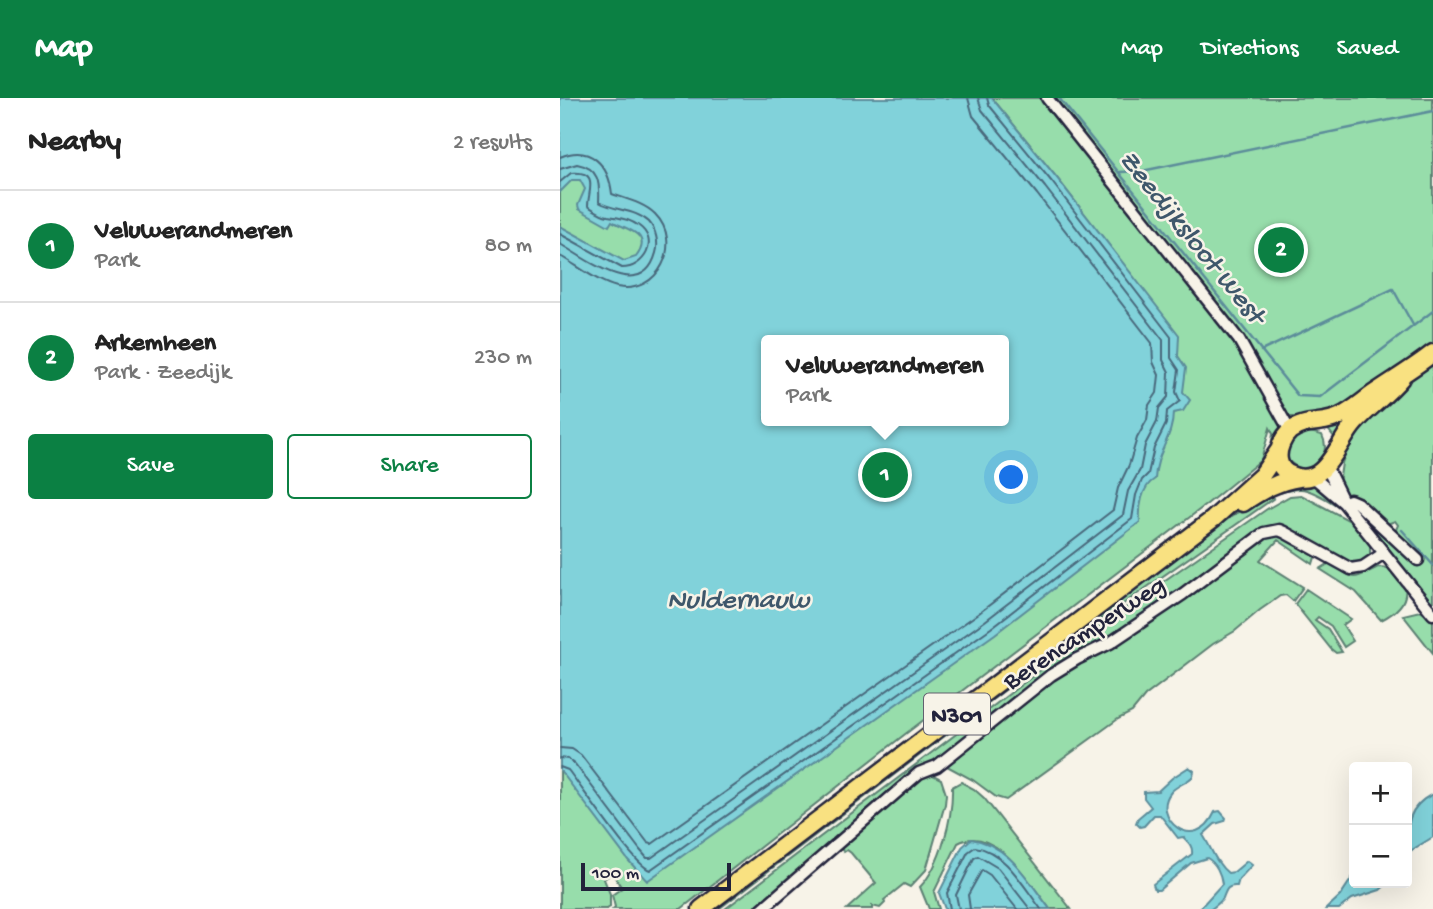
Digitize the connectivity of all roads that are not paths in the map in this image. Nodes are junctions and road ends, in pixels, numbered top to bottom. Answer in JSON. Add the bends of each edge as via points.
{"nodes":[{"id":1,"x":1047,"y":98,"type":"edge"},
{"id":2,"x":1433,"y":354,"type":"edge"},
{"id":3,"x":1401,"y":378,"type":"junction"},
{"id":4,"x":1317,"y":423,"type":"junction"},
{"id":5,"x":1290,"y":431,"type":"junction"},
{"id":6,"x":1279,"y":450,"type":"junction"},
{"id":7,"x":1329,"y":461,"type":"junction"},
{"id":8,"x":1305,"y":477,"type":"junction"},
{"id":9,"x":1344,"y":503,"type":"junction"},
{"id":10,"x":1213,"y":519,"type":"junction"},
{"id":11,"x":1384,"y":553,"type":"junction"},
{"id":12,"x":1418,"y":561,"type":"dead end"},
{"id":13,"x":1433,"y":614,"type":"edge"},
{"id":14,"x":701,"y":909,"type":"edge"},
{"id":15,"x":762,"y":909,"type":"edge"}],
"edges":[{"from":1,"to":5,"type":"street","via":[[1239,340]]},
{"from":2,"to":3,"type":"main road"},
{"from":3,"to":4,"type":"main road","via":[[1340,417]]},
{"from":3,"to":7,"type":"main road","via":[[1350,428]]},
{"from":4,"to":5,"type":"main road"},
{"from":4,"to":7,"type":"main road","via":[[1330,431],[1335,443]]},
{"from":5,"to":6,"type":"main road"},
{"from":6,"to":8,"type":"main road","via":[[1283,469]]},
{"from":6,"to":10,"type":"main road","name":"Berencamperweg","number":"N301","via":[[1262,475]]},
{"from":7,"to":8,"type":"main road"},
{"from":7,"to":9,"type":"street"},
{"from":8,"to":9,"type":"street"},
{"from":8,"to":10,"type":"main road","name":"Berencamperweg","number":"N301","via":[[1270,486]]},
{"from":9,"to":11,"type":"street"},
{"from":9,"to":12,"type":"street","via":[[1357,503]]},
{"from":10,"to":14,"type":"main road","name":"Berencamperweg","number":"N301"},
{"from":11,"to":13,"type":"street"},
{"from":11,"to":15,"type":"street","name":"Berencamperweg","via":[[1351,569],[1284,532],[1264,533],[1104,647],[1058,671],[937,766],[919,773]]}]}
